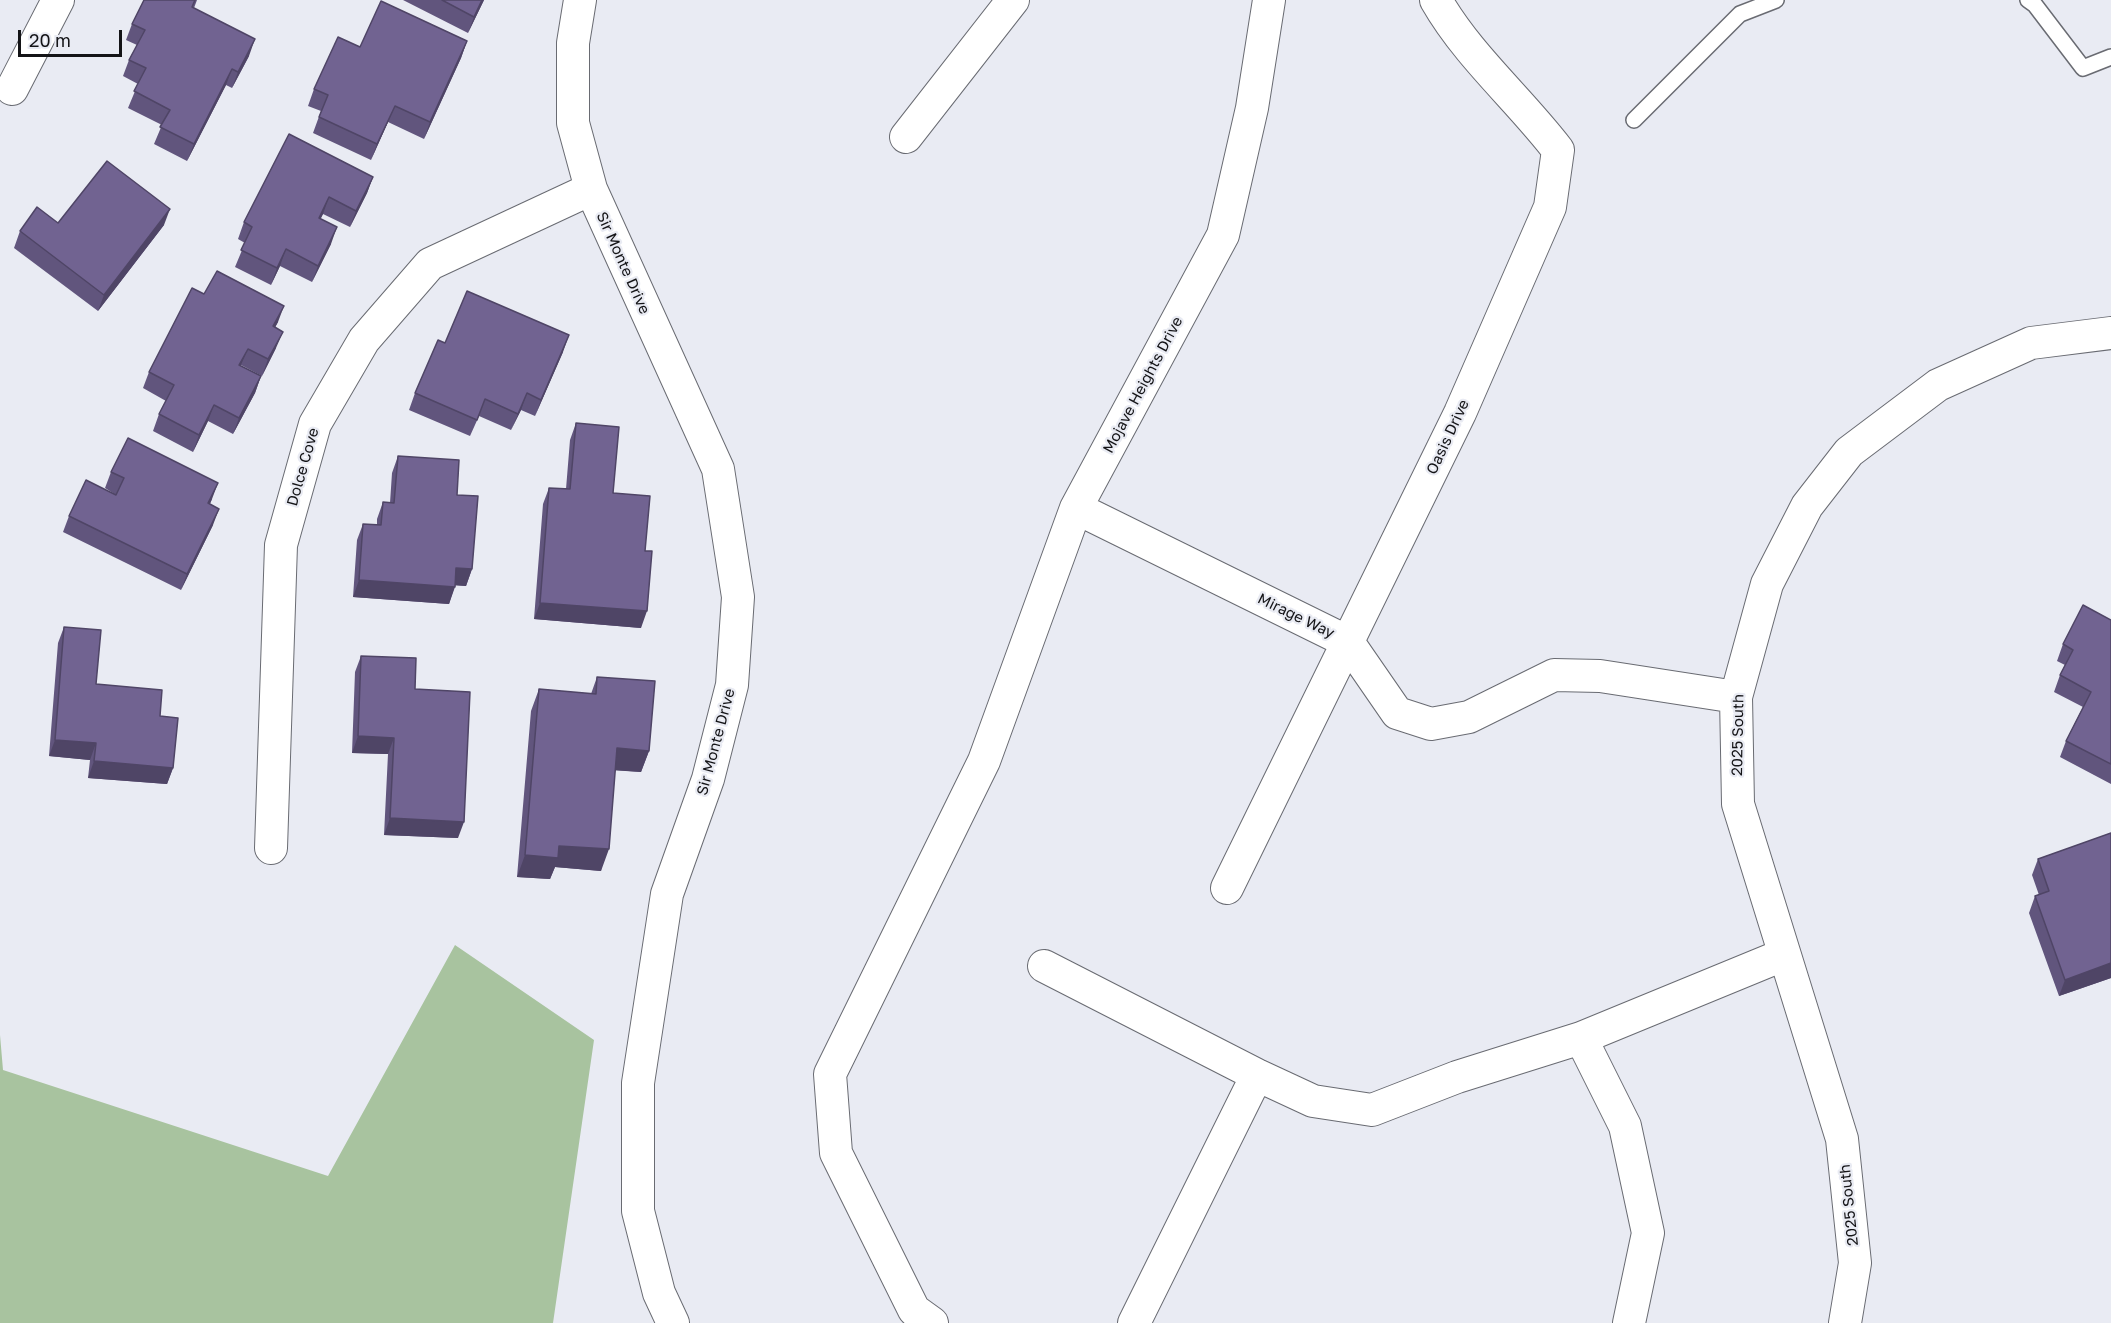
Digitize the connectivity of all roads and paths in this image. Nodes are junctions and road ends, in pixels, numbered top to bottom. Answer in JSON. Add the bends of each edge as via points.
{"nodes":[{"id":1,"x":58,"y":0,"type":"edge"},
{"id":2,"x":580,"y":0,"type":"edge"},
{"id":3,"x":1013,"y":0,"type":"edge"},
{"id":4,"x":1269,"y":0,"type":"edge"},
{"id":5,"x":1436,"y":0,"type":"edge"},
{"id":6,"x":1776,"y":0,"type":"edge"},
{"id":7,"x":2028,"y":0,"type":"edge"},
{"id":8,"x":2111,"y":57,"type":"edge"},
{"id":9,"x":12,"y":88,"type":"dead end"},
{"id":10,"x":1634,"y":120,"type":"dead end"},
{"id":11,"x":906,"y":137,"type":"dead end"},
{"id":12,"x":591,"y":189,"type":"junction"},
{"id":13,"x":2111,"y":333,"type":"edge"},
{"id":14,"x":1077,"y":508,"type":"junction"},
{"id":15,"x":1348,"y":642,"type":"junction"},
{"id":16,"x":1736,"y":697,"type":"junction"},
{"id":17,"x":271,"y":848,"type":"dead end"},
{"id":18,"x":1227,"y":888,"type":"dead end"},
{"id":19,"x":1783,"y":955,"type":"junction"},
{"id":20,"x":1044,"y":966,"type":"dead end"},
{"id":21,"x":1581,"y":1038,"type":"junction"},
{"id":22,"x":1257,"y":1075,"type":"junction"},
{"id":23,"x":673,"y":1323,"type":"edge"},
{"id":24,"x":932,"y":1323,"type":"edge"},
{"id":25,"x":1134,"y":1323,"type":"edge"},
{"id":26,"x":1629,"y":1323,"type":"edge"},
{"id":27,"x":1845,"y":1323,"type":"edge"}],
"edges":[{"from":1,"to":9,"type":"street"},
{"from":2,"to":12,"type":"street","name":"Sir Monte Drive","via":[[573,43],[573,123]]},
{"from":3,"to":11,"type":"street"},
{"from":4,"to":14,"type":"street","name":"Mojave Heights Drive","via":[[1252,108],[1223,235]]},
{"from":5,"to":15,"type":"street","name":"Oasis Drive","via":[[1463,40],[1558,150],[1550,207],[1460,413]]},
{"from":6,"to":10,"type":"lane","via":[[1740,14]]},
{"from":7,"to":8,"type":"lane","via":[[2083,68]]},
{"from":12,"to":17,"type":"street","name":"Dolce Cove","via":[[430,264],[364,340],[315,424],[281,545]]},
{"from":12,"to":23,"type":"street","name":"Sir Monte Drive","via":[[718,469],[738,597],[732,685],[708,779],[667,894],[638,1083],[638,1211],[659,1293]]},
{"from":13,"to":16,"type":"street","name":"2025 South","via":[[2031,343],[1938,385],[1849,452],[1807,506],[1767,584]]},
{"from":14,"to":15,"type":"street","name":"Mirage Way"},
{"from":14,"to":24,"type":"street","name":"Mojave Heights Drive","via":[[984,761],[830,1074],[836,1153],[914,1310]]},
{"from":15,"to":16,"type":"street","name":"Mirage Way","via":[[1397,713],[1431,724],[1468,717],[1554,675],[1600,676]]},
{"from":15,"to":18,"type":"street","name":"Oasis Drive"},
{"from":16,"to":19,"type":"street","name":"2025 South","via":[[1738,804]]},
{"from":19,"to":21,"type":"street"},
{"from":19,"to":27,"type":"street","name":"2025 South","via":[[1842,1139],[1855,1263]]},
{"from":20,"to":22,"type":"street"},
{"from":21,"to":22,"type":"street","via":[[1457,1077],[1372,1110],[1313,1101]]},
{"from":21,"to":26,"type":"street","via":[[1625,1126],[1648,1233]]},
{"from":22,"to":25,"type":"street"}]}
